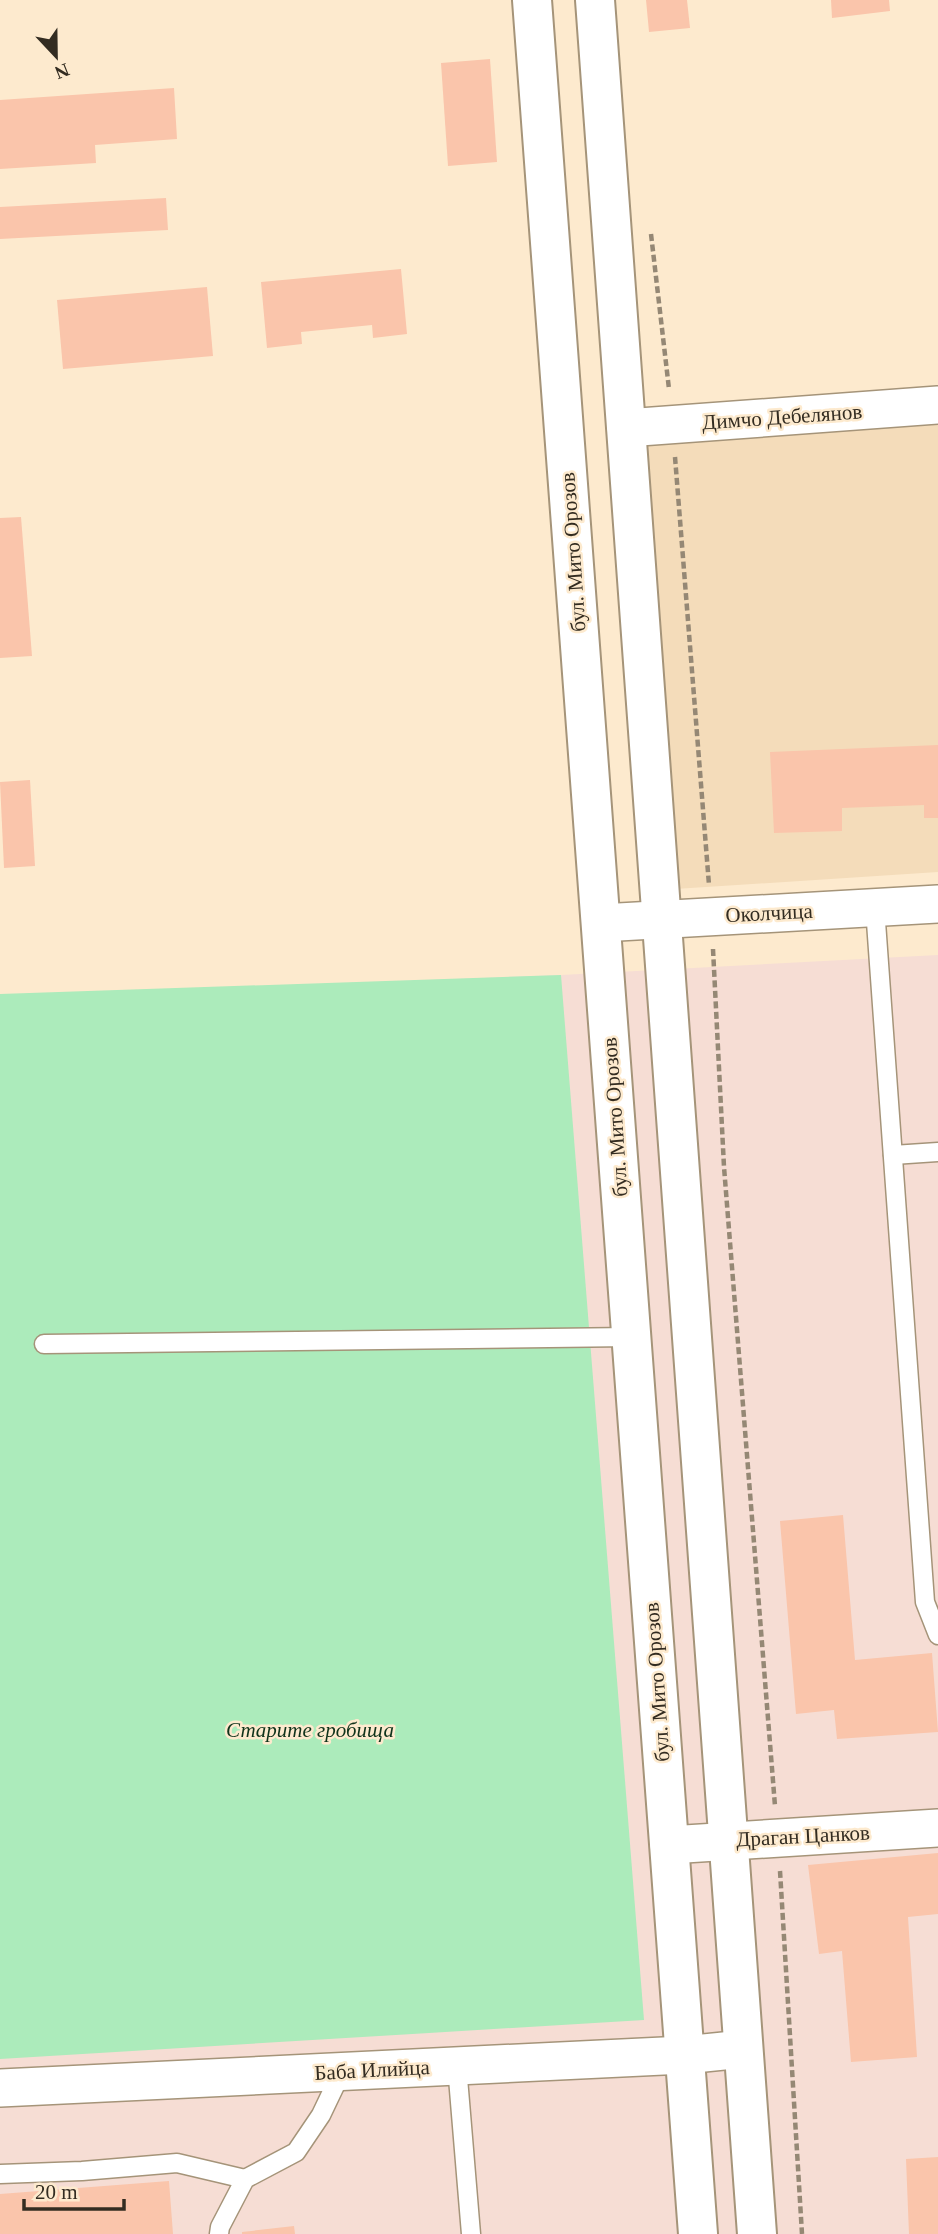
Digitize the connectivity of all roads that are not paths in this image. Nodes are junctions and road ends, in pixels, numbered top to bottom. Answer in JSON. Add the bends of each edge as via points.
{"nodes":[{"id":1,"x":532,"y":0,"type":"edge"},
{"id":2,"x":595,"y":0,"type":"edge"},
{"id":3,"x":938,"y":405,"type":"edge"},
{"id":4,"x":626,"y":428,"type":"junction"},
{"id":5,"x":938,"y":904,"type":"edge"},
{"id":6,"x":875,"y":908,"type":"junction"},
{"id":7,"x":661,"y":919,"type":"junction"},
{"id":8,"x":601,"y":923,"type":"junction"},
{"id":9,"x":938,"y":1152,"type":"edge"},
{"id":10,"x":893,"y":1154,"type":"junction"},
{"id":11,"x":631,"y":1337,"type":"junction"},
{"id":12,"x":44,"y":1344,"type":"dead end"},
{"id":13,"x":938,"y":1635,"type":"edge"},
{"id":14,"x":938,"y":1828,"type":"edge"},
{"id":15,"x":728,"y":1841,"type":"junction"},
{"id":16,"x":669,"y":1844,"type":"junction"},
{"id":17,"x":743,"y":2049,"type":"junction"},
{"id":18,"x":684,"y":2055,"type":"junction"},
{"id":19,"x":457,"y":2066,"type":"junction"},
{"id":20,"x":342,"y":2071,"type":"junction"},
{"id":21,"x":0,"y":2088,"type":"edge"},
{"id":22,"x":0,"y":2174,"type":"edge"},
{"id":23,"x":245,"y":2179,"type":"junction"},
{"id":24,"x":219,"y":2234,"type":"edge"},
{"id":25,"x":471,"y":2234,"type":"edge"},
{"id":26,"x":698,"y":2234,"type":"edge"},
{"id":27,"x":757,"y":2234,"type":"edge"}],
"edges":[{"from":1,"to":8,"type":"main road","name":"бул. Мито Орозов"},
{"from":2,"to":4,"type":"main road"},
{"from":3,"to":4,"type":"street","name":"Димчо Дебелянов"},
{"from":4,"to":7,"type":"main road"},
{"from":5,"to":6,"type":"street","name":"Околчица"},
{"from":6,"to":7,"type":"street","name":"Околчица"},
{"from":6,"to":10,"type":"lane"},
{"from":7,"to":8,"type":"street","name":"Околчица"},
{"from":7,"to":15,"type":"main road"},
{"from":8,"to":11,"type":"main road","name":"бул. Мито Орозов"},
{"from":9,"to":10,"type":"lane"},
{"from":10,"to":13,"type":"lane","via":[[925,1602]]},
{"from":11,"to":12,"type":"lane"},
{"from":11,"to":16,"type":"main road","name":"бул. Мито Орозов"},
{"from":14,"to":15,"type":"street","name":"Драган Цанков"},
{"from":15,"to":16,"type":"street","name":"Драган Цанков"},
{"from":15,"to":17,"type":"main road"},
{"from":16,"to":18,"type":"main road","name":"бул. Мито Орозов"},
{"from":17,"to":18,"type":"street","name":"Баба Илийца"},
{"from":17,"to":27,"type":"main road"},
{"from":18,"to":19,"type":"street","name":"Баба Илийца"},
{"from":18,"to":26,"type":"main road","name":"бул. Мито Орозов"},
{"from":19,"to":20,"type":"street","name":"Баба Илийца"},
{"from":19,"to":25,"type":"lane"},
{"from":20,"to":21,"type":"street","name":"Баба Илийца"},
{"from":20,"to":23,"type":"lane","via":[[321,2115],[296,2151]]},
{"from":22,"to":23,"type":"lane","via":[[177,2163]]},
{"from":23,"to":24,"type":"lane"}]}
